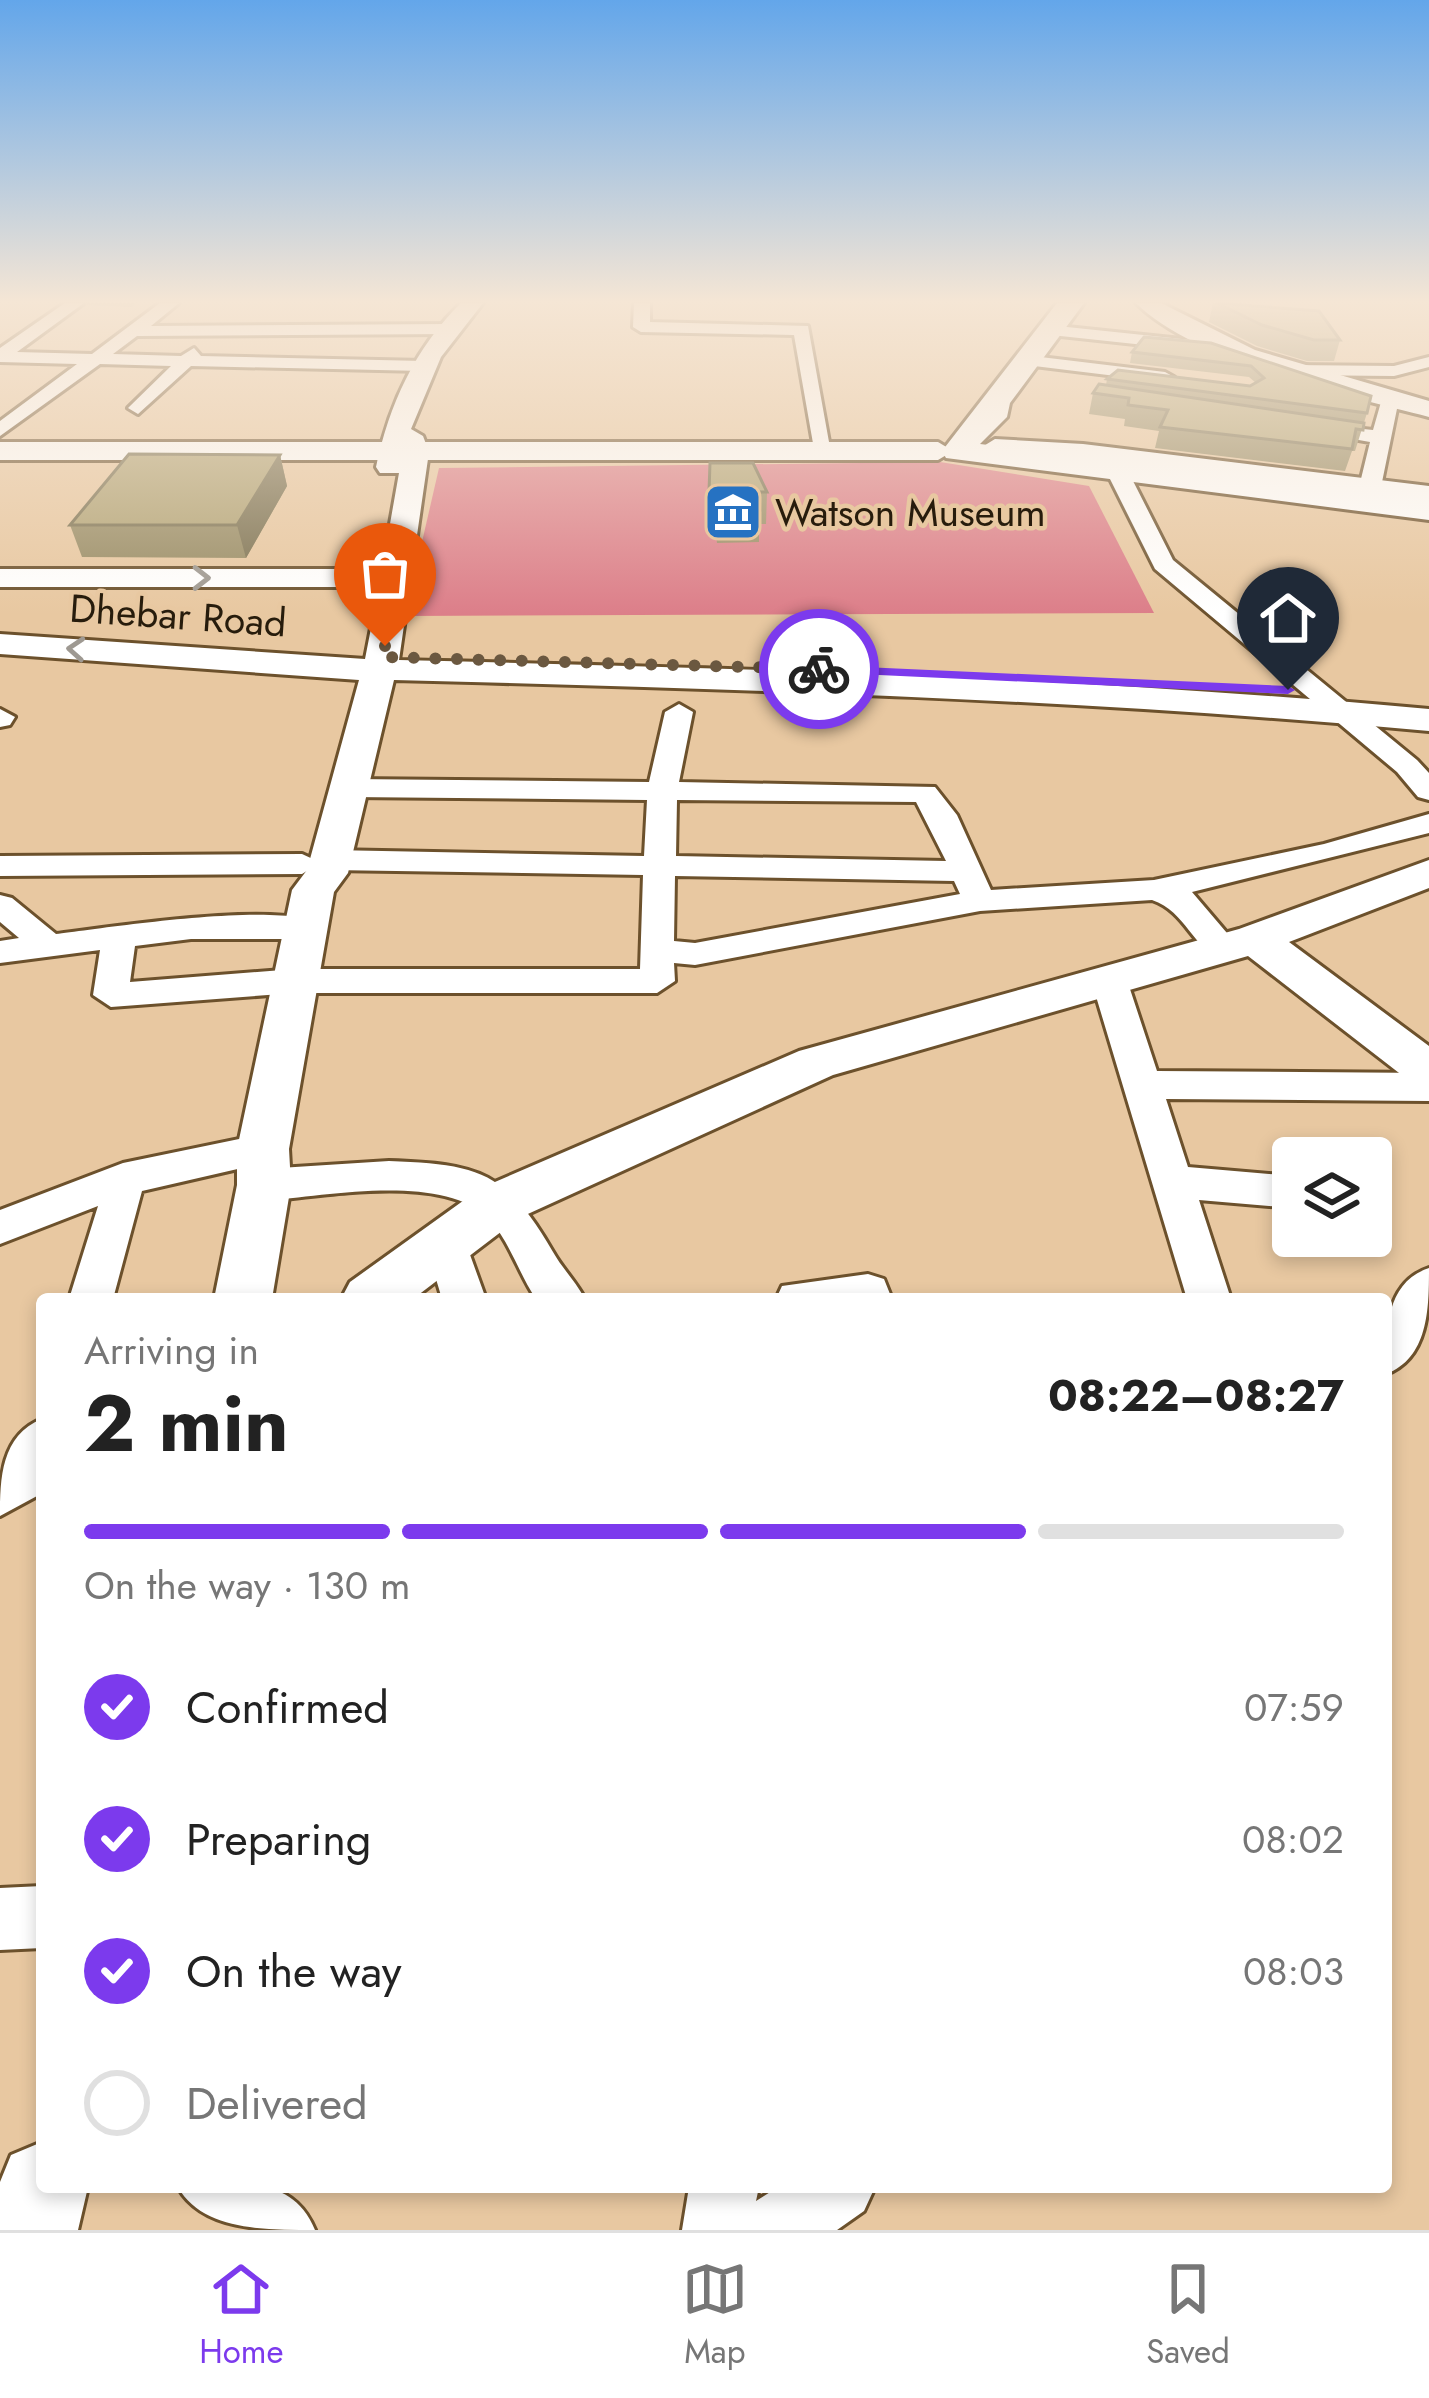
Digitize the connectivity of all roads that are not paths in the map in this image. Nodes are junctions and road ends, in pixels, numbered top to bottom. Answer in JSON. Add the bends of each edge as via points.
{"nodes":[{"id":1,"x":32,"y":407,"type":"edge"},
{"id":2,"x":414,"y":407,"type":"edge"},
{"id":3,"x":817,"y":407,"type":"edge"},
{"id":4,"x":996,"y":407,"type":"edge"},
{"id":5,"x":1388,"y":407,"type":"edge"},
{"id":6,"x":1286,"y":426,"type":"edge"},
{"id":7,"x":0,"y":430,"type":"edge"},
{"id":8,"x":1379,"y":437,"type":"junction"},
{"id":9,"x":824,"y":444,"type":"junction"},
{"id":10,"x":0,"y":447,"type":"edge"},
{"id":11,"x":975,"y":448,"type":"junction"},
{"id":12,"x":405,"y":449,"type":"junction"},
{"id":13,"x":1120,"y":476,"type":"junction"},
{"id":14,"x":1370,"y":487,"type":"junction"},
{"id":15,"x":1429,"y":497,"type":"edge"},
{"id":16,"x":1429,"y":512,"type":"edge"},
{"id":17,"x":0,"y":578,"type":"edge"},
{"id":18,"x":387,"y":578,"type":"junction"},
{"id":19,"x":0,"y":644,"type":"edge"},
{"id":20,"x":367,"y":663,"type":"junction"},
{"id":21,"x":1323,"y":700,"type":"junction"},
{"id":22,"x":1429,"y":706,"type":"edge"},
{"id":23,"x":679,"y":712,"type":"dead end"},
{"id":24,"x":1429,"y":720,"type":"edge"},
{"id":25,"x":350,"y":788,"type":"junction"},
{"id":26,"x":662,"y":791,"type":"junction"},
{"id":27,"x":1429,"y":791,"type":"edge"},
{"id":28,"x":1429,"y":823,"type":"edge"},
{"id":29,"x":0,"y":866,"type":"edge"},
{"id":30,"x":660,"y":868,"type":"junction"},
{"id":31,"x":962,"y":871,"type":"junction"},
{"id":32,"x":1429,"y":873,"type":"edge"},
{"id":33,"x":313,"y":886,"type":"junction"},
{"id":34,"x":1154,"y":890,"type":"junction"},
{"id":35,"x":980,"y":901,"type":"junction"},
{"id":36,"x":0,"y":905,"type":"edge"},
{"id":37,"x":118,"y":936,"type":"junction"},
{"id":38,"x":1238,"y":942,"type":"junction"},
{"id":39,"x":46,"y":943,"type":"junction"},
{"id":40,"x":657,"y":950,"type":"junction"},
{"id":41,"x":0,"y":952,"type":"edge"},
{"id":42,"x":295,"y":981,"type":"junction"},
{"id":43,"x":1110,"y":982,"type":"junction"},
{"id":44,"x":1429,"y":1071,"type":"edge"},
{"id":45,"x":1143,"y":1084,"type":"junction"},
{"id":46,"x":1429,"y":1087,"type":"edge"},
{"id":47,"x":263,"y":1167,"type":"junction"},
{"id":48,"x":123,"y":1179,"type":"junction"},
{"id":49,"x":1175,"y":1182,"type":"junction"},
{"id":50,"x":1272,"y":1190,"type":"edge"},
{"id":51,"x":500,"y":1203,"type":"junction"},
{"id":52,"x":0,"y":1227,"type":"edge"},
{"id":53,"x":445,"y":1239,"type":"junction"},
{"id":54,"x":1429,"y":1286,"type":"edge"},
{"id":55,"x":93,"y":1293,"type":"edge"},
{"id":56,"x":244,"y":1293,"type":"edge"},
{"id":57,"x":378,"y":1293,"type":"edge"},
{"id":58,"x":462,"y":1293,"type":"edge"},
{"id":59,"x":559,"y":1293,"type":"edge"},
{"id":60,"x":1206,"y":1293,"type":"edge"},
{"id":61,"x":1392,"y":1345,"type":"edge"},
{"id":62,"x":36,"y":1452,"type":"edge"},
{"id":63,"x":0,"y":1493,"type":"edge"},
{"id":64,"x":36,"y":1917,"type":"edge"},
{"id":65,"x":0,"y":1919,"type":"edge"},
{"id":66,"x":41,"y":2193,"type":"edge"},
{"id":67,"x":222,"y":2193,"type":"edge"},
{"id":68,"x":723,"y":2193,"type":"edge"},
{"id":69,"x":831,"y":2193,"type":"edge"},
{"id":70,"x":32,"y":2230,"type":"edge"},
{"id":71,"x":280,"y":2230,"type":"edge"},
{"id":72,"x":717,"y":2230,"type":"edge"},
{"id":73,"x":775,"y":2230,"type":"edge"}],
"edges":[{"from":1,"to":7,"type":"street"},
{"from":2,"to":12,"type":"street"},
{"from":3,"to":9,"type":"street"},
{"from":4,"to":11,"type":"main road"},
{"from":5,"to":8,"type":"street"},
{"from":6,"to":8,"type":"street"},
{"from":8,"to":14,"type":"street"},
{"from":9,"to":11,"type":"main road"},
{"from":9,"to":12,"type":"main road"},
{"from":9,"to":12,"type":"main road"},
{"from":10,"to":12,"type":"main road"},
{"from":11,"to":13,"type":"street"},
{"from":11,"to":14,"type":"street","via":[[1228,461]]},
{"from":11,"to":15,"type":"main road"},
{"from":11,"to":16,"type":"main road"},
{"from":12,"to":18,"type":"street"},
{"from":13,"to":16,"type":"street"},
{"from":13,"to":21,"type":"street","via":[[1163,564]]},
{"from":14,"to":15,"type":"street"},
{"from":17,"to":18,"type":"street","one_way":true},
{"from":18,"to":20,"type":"street"},
{"from":20,"to":19,"type":"street","name":"Dhebar Road","one_way":true},
{"from":20,"to":21,"type":"street","name":"Dhebar Road"},
{"from":20,"to":25,"type":"street"},
{"from":20,"to":33,"type":"street"},
{"from":21,"to":22,"type":"street","name":"Dhebar Road"},
{"from":21,"to":24,"type":"street","name":"Dhebar Road"},
{"from":21,"to":27,"type":"street"},
{"from":23,"to":26,"type":"street"},
{"from":25,"to":26,"type":"street"},
{"from":25,"to":33,"type":"street"},
{"from":26,"to":30,"type":"street"},
{"from":26,"to":31,"type":"street","via":[[924,793],[939,804]]},
{"from":28,"to":34,"type":"street"},
{"from":29,"to":33,"type":"street"},
{"from":30,"to":31,"type":"street"},
{"from":30,"to":33,"type":"street"},
{"from":30,"to":40,"type":"street"},
{"from":31,"to":35,"type":"street"},
{"from":32,"to":38,"type":"street"},
{"from":33,"to":37,"type":"street","via":[[191,928]]},
{"from":33,"to":42,"type":"street"},
{"from":34,"to":35,"type":"street"},
{"from":34,"to":38,"type":"street","via":[[1187,901]]},
{"from":35,"to":40,"type":"street","via":[[695,954]]},
{"from":36,"to":39,"type":"street"},
{"from":37,"to":39,"type":"street"},
{"from":37,"to":42,"type":"street","via":[[111,995]]},
{"from":38,"to":43,"type":"street"},
{"from":38,"to":44,"type":"street"},
{"from":39,"to":41,"type":"street"},
{"from":40,"to":42,"type":"street","via":[[657,980]]},
{"from":42,"to":47,"type":"street"},
{"from":43,"to":45,"type":"street"},
{"from":43,"to":51,"type":"street","via":[[816,1063]]},
{"from":45,"to":46,"type":"street"},
{"from":45,"to":49,"type":"street"},
{"from":47,"to":48,"type":"street"},
{"from":47,"to":51,"type":"street","via":[[432,1178],[470,1185]]},
{"from":47,"to":56,"type":"street"},
{"from":48,"to":52,"type":"street"},
{"from":48,"to":55,"type":"street"},
{"from":49,"to":50,"type":"street"},
{"from":49,"to":60,"type":"street"},
{"from":51,"to":53,"type":"street"},
{"from":51,"to":59,"type":"street"},
{"from":53,"to":57,"type":"street"},
{"from":53,"to":58,"type":"street"},
{"from":54,"to":61,"type":"street"},
{"from":62,"to":63,"type":"street","via":[[20,1480]]},
{"from":64,"to":65,"type":"street"},
{"from":66,"to":70,"type":"street"},
{"from":67,"to":71,"type":"street"},
{"from":68,"to":72,"type":"street"},
{"from":69,"to":73,"type":"street"}]}
